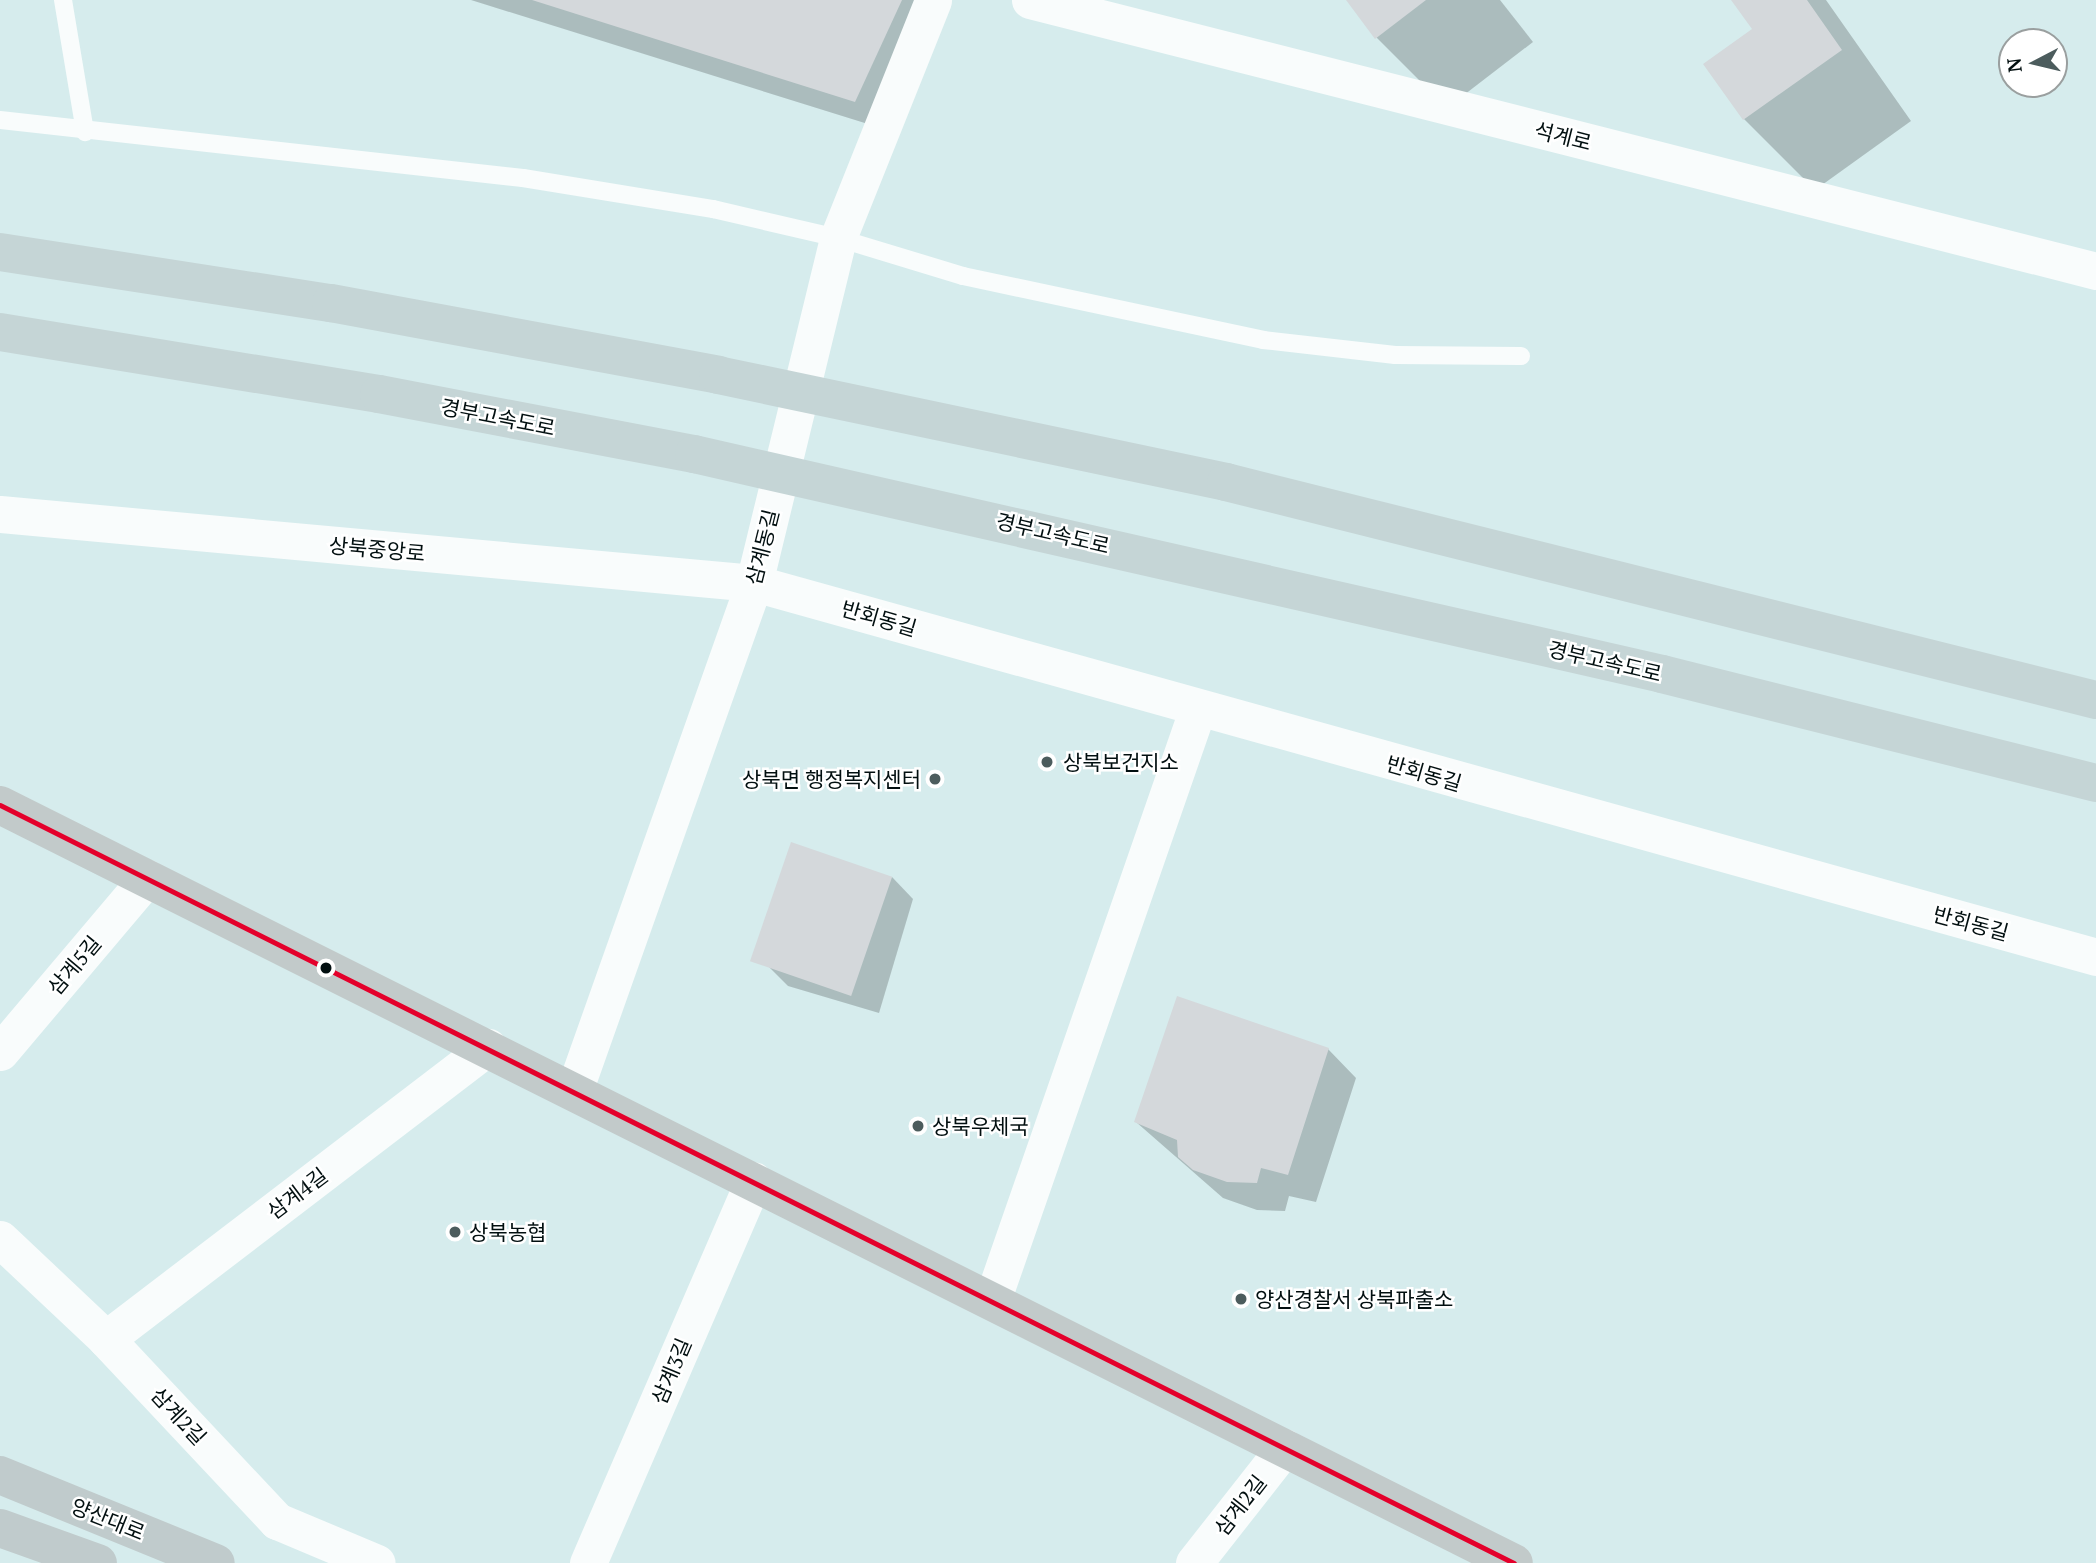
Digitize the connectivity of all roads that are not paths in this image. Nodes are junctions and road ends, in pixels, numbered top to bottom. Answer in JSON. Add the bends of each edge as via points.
{"nodes":[{"id":1,"x":64,"y":0,"type":"edge"},
{"id":2,"x":933,"y":0,"type":"edge"},
{"id":3,"x":1030,"y":0,"type":"edge"},
{"id":4,"x":0,"y":120,"type":"edge"},
{"id":5,"x":85,"y":132,"type":"junction"},
{"id":6,"x":838,"y":238,"type":"junction"},
{"id":7,"x":0,"y":252,"type":"edge"},
{"id":8,"x":2096,"y":271,"type":"edge"},
{"id":9,"x":0,"y":332,"type":"edge"},
{"id":10,"x":1521,"y":356,"type":"dead end"},
{"id":11,"x":0,"y":514,"type":"edge"},
{"id":12,"x":754,"y":583,"type":"junction"},
{"id":13,"x":2096,"y":700,"type":"edge"},
{"id":14,"x":1198,"y":708,"type":"junction"},
{"id":15,"x":2096,"y":783,"type":"edge"},
{"id":16,"x":0,"y":805,"type":"edge"},
{"id":17,"x":147,"y":878,"type":"junction"},
{"id":18,"x":2096,"y":957,"type":"edge"},
{"id":19,"x":488,"y":1047,"type":"junction"},
{"id":20,"x":0,"y":1052,"type":"edge"},
{"id":21,"x":574,"y":1091,"type":"junction"},
{"id":22,"x":754,"y":1180,"type":"junction"},
{"id":23,"x":0,"y":1239,"type":"edge"},
{"id":24,"x":993,"y":1298,"type":"junction"},
{"id":25,"x":106,"y":1339,"type":"junction"},
{"id":26,"x":1285,"y":1447,"type":"junction"},
{"id":27,"x":0,"y":1475,"type":"edge"},
{"id":28,"x":0,"y":1528,"type":"edge"},
{"id":29,"x":98,"y":1563,"type":"edge"},
{"id":30,"x":216,"y":1563,"type":"edge"},
{"id":31,"x":377,"y":1563,"type":"edge"},
{"id":32,"x":589,"y":1563,"type":"edge"},
{"id":33,"x":1194,"y":1563,"type":"edge"},
{"id":34,"x":1514,"y":1563,"type":"edge"}],
"edges":[{"from":1,"to":5,"type":"lane"},
{"from":2,"to":6,"type":"street","name":"삼계동길"},
{"from":3,"to":8,"type":"street","name":"석계로"},
{"from":4,"to":5,"type":"lane"},
{"from":5,"to":6,"type":"lane","via":[[523,178],[713,209]]},
{"from":6,"to":10,"type":"lane","via":[[963,276],[1263,340],[1395,355]]},
{"from":6,"to":12,"type":"street","name":"삼계동길"},
{"from":7,"to":13,"type":"highway","via":[[331,303],[1226,482]]},
{"from":9,"to":15,"type":"highway","name":"경부고속도로","via":[[379,394],[933,506],[1662,674]]},
{"from":11,"to":12,"type":"street","name":"상북중앙로"},
{"from":12,"to":14,"type":"street","name":"반회동길"},
{"from":12,"to":21,"type":"street","name":"삼계동길"},
{"from":14,"to":18,"type":"street","name":"반회동길"},
{"from":14,"to":24,"type":"street"},
{"from":16,"to":17,"type":"main road"},
{"from":17,"to":19,"type":"main road"},
{"from":17,"to":20,"type":"street","name":"삼계5길"},
{"from":19,"to":21,"type":"main road"},
{"from":19,"to":25,"type":"street","name":"삼계4길"},
{"from":21,"to":22,"type":"main road"},
{"from":22,"to":24,"type":"main road"},
{"from":22,"to":32,"type":"street","name":"삼계3길"},
{"from":23,"to":25,"type":"street","name":"삼계2길"},
{"from":24,"to":26,"type":"main road"},
{"from":25,"to":31,"type":"street","name":"삼계2길","via":[[277,1521]]},
{"from":26,"to":33,"type":"street","name":"삼계2길"},
{"from":26,"to":34,"type":"main road"},
{"from":27,"to":30,"type":"main road","name":"양산대로"},
{"from":28,"to":29,"type":"main road"}]}
